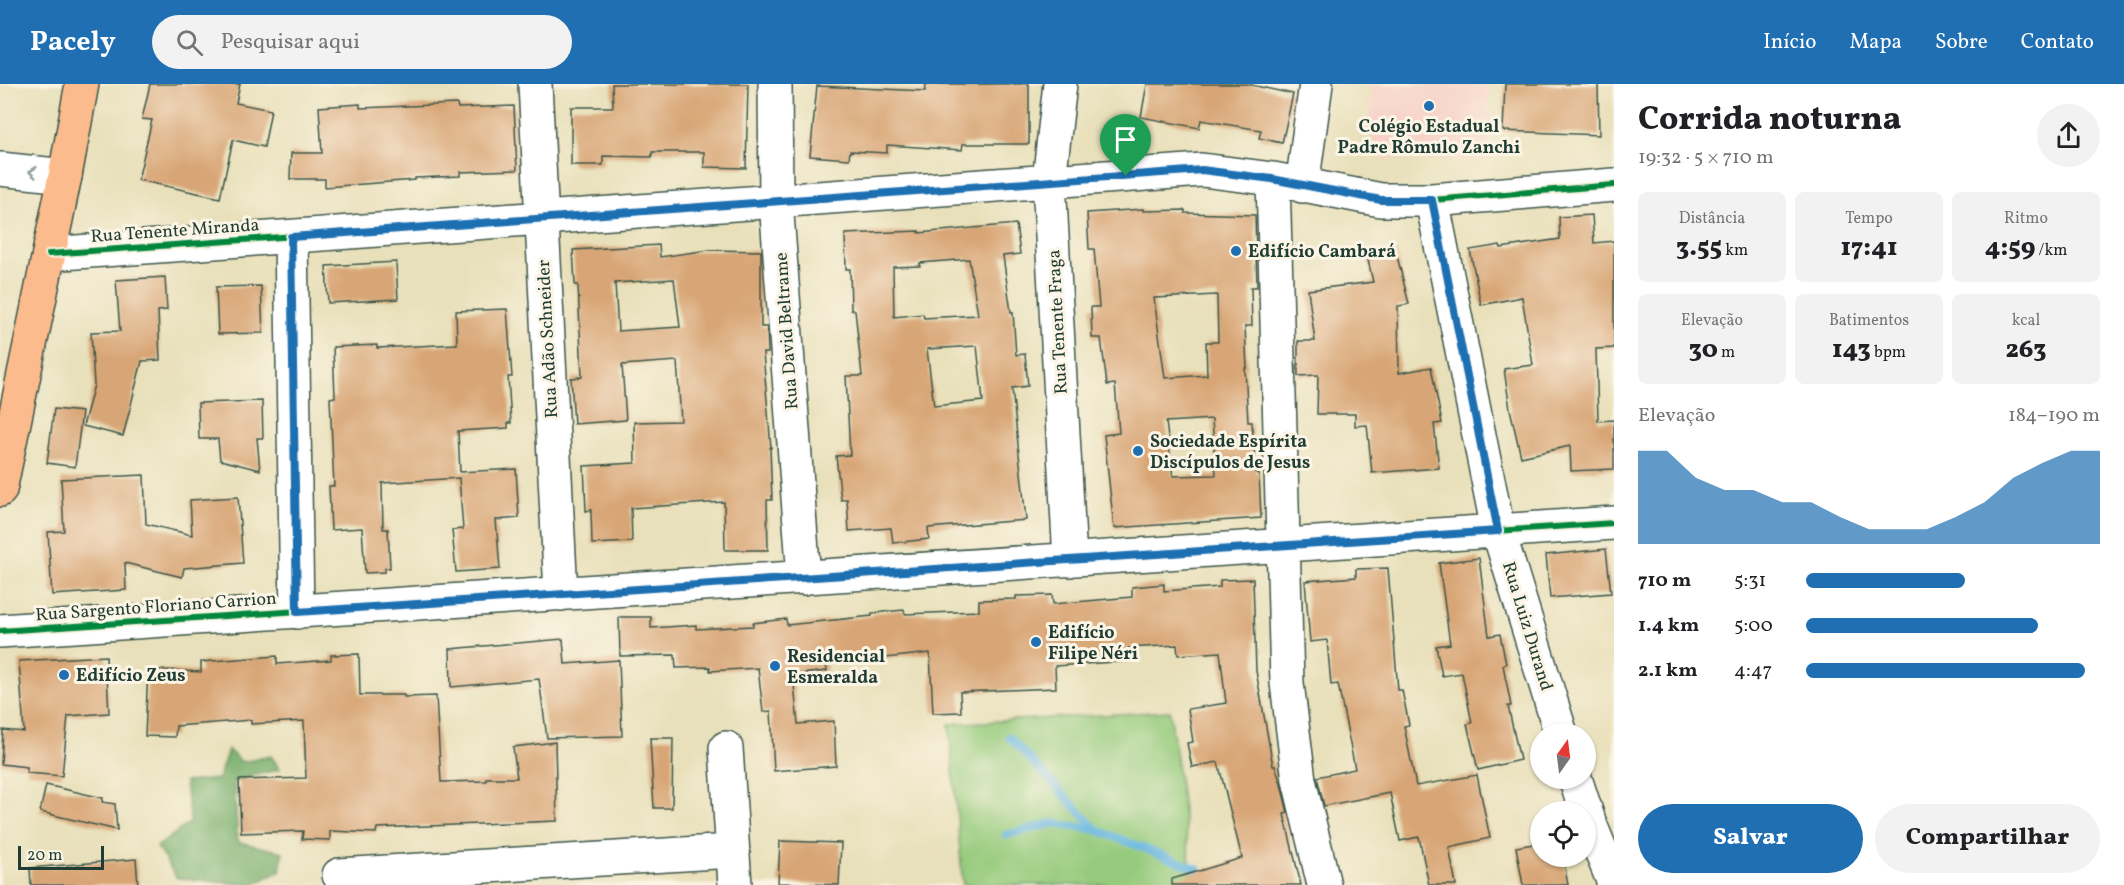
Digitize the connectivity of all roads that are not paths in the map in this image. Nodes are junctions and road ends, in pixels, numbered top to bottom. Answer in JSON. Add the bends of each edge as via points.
{"nodes":[{"id":1,"x":82,"y":84,"type":"edge"},
{"id":2,"x":535,"y":84,"type":"edge"},
{"id":3,"x":775,"y":84,"type":"edge"},
{"id":4,"x":1060,"y":84,"type":"edge"},
{"id":5,"x":1316,"y":84,"type":"edge"},
{"id":6,"x":0,"y":169,"type":"edge"},
{"id":7,"x":65,"y":176,"type":"junction"},
{"id":8,"x":1049,"y":181,"type":"junction"},
{"id":9,"x":1287,"y":182,"type":"junction"},
{"id":10,"x":1614,"y":185,"type":"edge"},
{"id":11,"x":1432,"y":200,"type":"junction"},
{"id":12,"x":776,"y":201,"type":"junction"},
{"id":13,"x":540,"y":218,"type":"junction"},
{"id":14,"x":291,"y":237,"type":"junction"},
{"id":15,"x":49,"y":254,"type":"junction"},
{"id":16,"x":0,"y":490,"type":"edge"},
{"id":17,"x":1614,"y":523,"type":"edge"},
{"id":18,"x":1498,"y":531,"type":"junction"},
{"id":19,"x":1283,"y":545,"type":"junction"},
{"id":20,"x":1070,"y":560,"type":"junction"},
{"id":21,"x":804,"y":578,"type":"junction"},
{"id":22,"x":561,"y":594,"type":"junction"},
{"id":23,"x":297,"y":612,"type":"junction"},
{"id":24,"x":0,"y":632,"type":"edge"},
{"id":25,"x":1559,"y":723,"type":"edge"},
{"id":26,"x":726,"y":748,"type":"dead end"},
{"id":27,"x":1579,"y":789,"type":"edge"},
{"id":28,"x":732,"y":851,"type":"junction"},
{"id":29,"x":339,"y":875,"type":"dead end"},
{"id":30,"x":1614,"y":883,"type":"edge"},
{"id":31,"x":735,"y":885,"type":"edge"},
{"id":32,"x":1324,"y":885,"type":"edge"}],
"edges":[{"from":1,"to":7,"type":"main road"},
{"from":2,"to":13,"type":"street","name":"Rua Adão Schneider"},
{"from":3,"to":12,"type":"street","name":"Rua David Beltrame"},
{"from":4,"to":8,"type":"street","name":"Rua Tenente Fraga"},
{"from":5,"to":9,"type":"street"},
{"from":7,"to":6,"type":"street","one_way":true},
{"from":7,"to":15,"type":"main road"},
{"from":8,"to":9,"type":"street","name":"Rua Tenente Miranda","via":[[1202,170]]},
{"from":8,"to":12,"type":"street","name":"Rua Tenente Miranda"},
{"from":8,"to":20,"type":"street","name":"Rua Tenente Fraga"},
{"from":9,"to":11,"type":"street","name":"Rua Tenente Miranda","via":[[1381,200]]},
{"from":9,"to":19,"type":"street"},
{"from":10,"to":11,"type":"street","name":"Rua Tenente Miranda"},
{"from":11,"to":18,"type":"street","name":"Rua Luiz Durand"},
{"from":12,"to":13,"type":"street","name":"Rua Tenente Miranda"},
{"from":12,"to":21,"type":"street","name":"Rua David Beltrame"},
{"from":13,"to":14,"type":"street","name":"Rua Tenente Miranda"},
{"from":13,"to":22,"type":"street","name":"Rua Adão Schneider"},
{"from":14,"to":15,"type":"street","name":"Rua Tenente Miranda"},
{"from":14,"to":23,"type":"street"},
{"from":15,"to":16,"type":"main road"},
{"from":17,"to":18,"type":"street","name":"Rua Sargento Floriano Carrion"},
{"from":18,"to":19,"type":"street","name":"Rua Sargento Floriano Carrion"},
{"from":18,"to":25,"type":"street","name":"Rua Luiz Durand"},
{"from":19,"to":20,"type":"street","name":"Rua Sargento Floriano Carrion"},
{"from":19,"to":32,"type":"street","via":[[1287,683],[1299,780]]},
{"from":20,"to":21,"type":"street","name":"Rua Sargento Floriano Carrion"},
{"from":21,"to":22,"type":"street","name":"Rua Sargento Floriano Carrion"},
{"from":22,"to":23,"type":"street","name":"Rua Sargento Floriano Carrion"},
{"from":23,"to":24,"type":"street","name":"Rua Sargento Floriano Carrion"},
{"from":26,"to":28,"type":"street"},
{"from":27,"to":30,"type":"street"},
{"from":28,"to":29,"type":"street"},
{"from":28,"to":31,"type":"street"}]}
